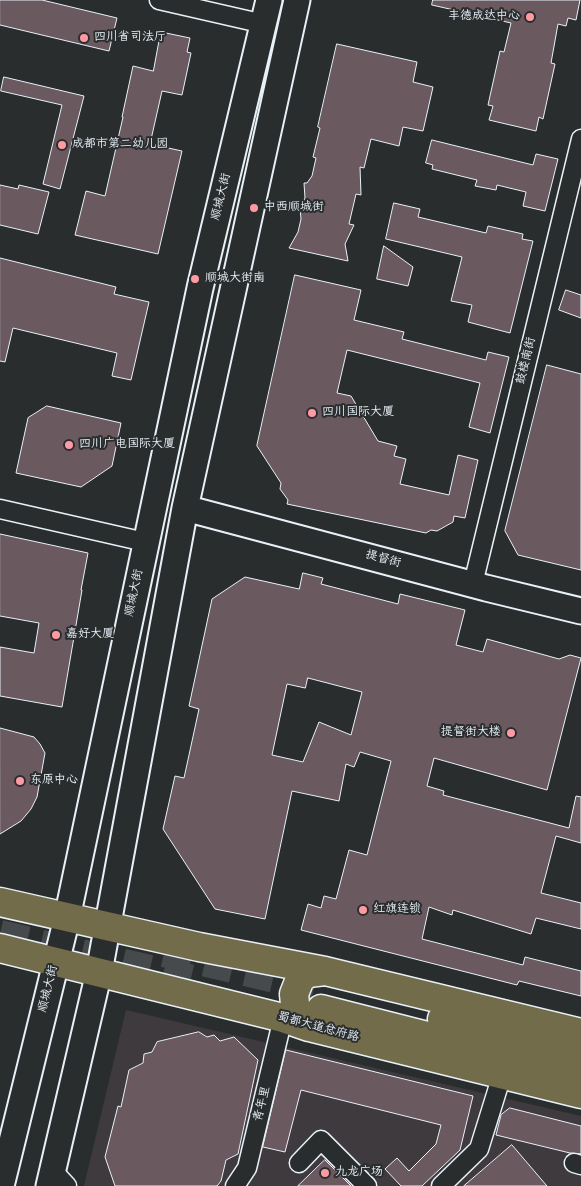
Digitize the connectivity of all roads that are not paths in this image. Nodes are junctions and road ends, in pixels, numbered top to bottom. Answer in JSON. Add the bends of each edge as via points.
{"nodes":[{"id":1,"x":159,"y":0,"type":"edge"},
{"id":2,"x":269,"y":0,"type":"edge"},
{"id":3,"x":297,"y":0,"type":"edge"},
{"id":4,"x":264,"y":24,"type":"junction"},
{"id":5,"x":581,"y":139,"type":"edge"},
{"id":6,"x":185,"y":508,"type":"junction"},
{"id":7,"x":0,"y":510,"type":"edge"},
{"id":8,"x":145,"y":542,"type":"junction"},
{"id":9,"x":473,"y":584,"type":"junction"},
{"id":10,"x":581,"y":611,"type":"edge"},
{"id":11,"x":0,"y":902,"type":"edge"},
{"id":12,"x":67,"y":918,"type":"junction"},
{"id":13,"x":108,"y":926,"type":"junction"},
{"id":14,"x":0,"y":948,"type":"edge"},
{"id":15,"x":56,"y":961,"type":"junction"},
{"id":16,"x":99,"y":972,"type":"junction"},
{"id":17,"x":320,"y":999,"type":"junction"},
{"id":18,"x":283,"y":1018,"type":"junction"},
{"id":19,"x":581,"y":1033,"type":"edge"},
{"id":20,"x":581,"y":1053,"type":"edge"},
{"id":21,"x":502,"y":1075,"type":"junction"},
{"id":22,"x":581,"y":1075,"type":"edge"},
{"id":23,"x":581,"y":1094,"type":"edge"},
{"id":24,"x":298,"y":1163,"type":"dead end"},
{"id":25,"x":56,"y":1181,"type":"edge"},
{"id":26,"x":2,"y":1186,"type":"edge"},
{"id":27,"x":235,"y":1186,"type":"edge"},
{"id":28,"x":366,"y":1186,"type":"edge"},
{"id":29,"x":441,"y":1186,"type":"edge"}],
"edges":[{"from":1,"to":4,"type":"street"},
{"from":2,"to":4,"type":"main road","name":"顺城大街"},
{"from":3,"to":6,"type":"main road"},
{"from":4,"to":8,"type":"main road","name":"顺城大街","via":[[200,288]]},
{"from":5,"to":9,"type":"street","name":"鼓楼南街"},
{"from":6,"to":9,"type":"main road","name":"提督街"},
{"from":6,"to":13,"type":"main road"},
{"from":7,"to":8,"type":"street"},
{"from":8,"to":12,"type":"main road","name":"顺城大街"},
{"from":9,"to":10,"type":"main road","name":"提督街"},
{"from":11,"to":12,"type":"main road","name":"蜀都大道总府路"},
{"from":12,"to":13,"type":"main road","name":"蜀都大道总府路"},
{"from":12,"to":15,"type":"main road","name":"顺城大街"},
{"from":13,"to":16,"type":"main road"},
{"from":13,"to":17,"type":"main road","name":"蜀都大道总府路","via":[[200,947]]},
{"from":14,"to":15,"type":"main road","name":"蜀都大道总府路"},
{"from":15,"to":16,"type":"main road","name":"蜀都大道总府路"},
{"from":15,"to":26,"type":"main road","name":"顺城大街"},
{"from":16,"to":18,"type":"main road","name":"蜀都大道总府路"},
{"from":16,"to":25,"type":"main road"},
{"from":17,"to":18,"type":"main road","name":"蜀都大道总府路"},
{"from":17,"to":19,"type":"main road","name":"蜀都大道总府路"},
{"from":17,"to":20,"type":"main road","name":"蜀都大道总府路"},
{"from":17,"to":21,"type":"main road","name":"蜀都大道总府路"},
{"from":17,"to":22,"type":"main road","name":"蜀都大道总府路"},
{"from":18,"to":27,"type":"street","name":"青年里","via":[[247,1168]]},
{"from":21,"to":23,"type":"main road","name":"蜀都大道总府路"},
{"from":21,"to":29,"type":"street","via":[[479,1149]]},
{"from":24,"to":28,"type":"street","via":[[321,1140]]}]}
